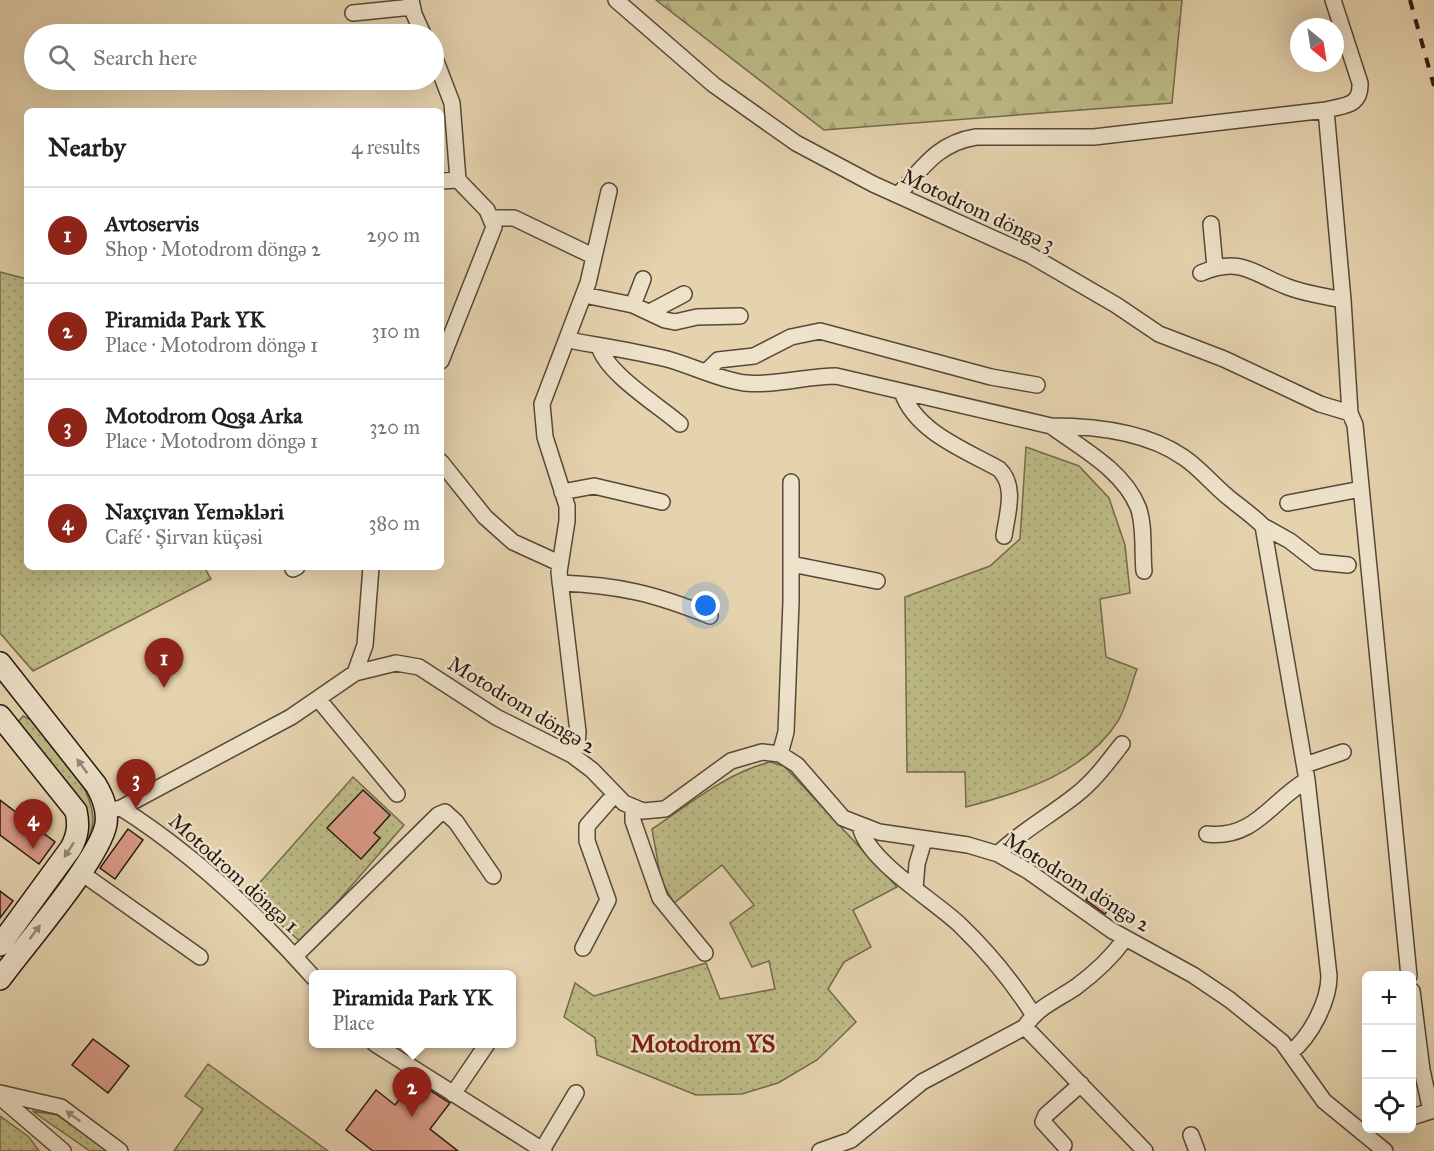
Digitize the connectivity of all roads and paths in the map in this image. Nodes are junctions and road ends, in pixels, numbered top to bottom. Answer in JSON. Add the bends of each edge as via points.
{"nodes":[{"id":1,"x":616,"y":0,"type":"edge"},
{"id":2,"x":1333,"y":0,"type":"edge"},
{"id":3,"x":412,"y":4,"type":"edge"},
{"id":4,"x":353,"y":13,"type":"dead end"},
{"id":5,"x":419,"y":24,"type":"edge"},
{"id":6,"x":444,"y":82,"type":"edge"},
{"id":7,"x":1326,"y":110,"type":"junction"},
{"id":8,"x":458,"y":180,"type":"junction"},
{"id":9,"x":444,"y":181,"type":"edge"},
{"id":10,"x":609,"y":191,"type":"dead end"},
{"id":11,"x":898,"y":195,"type":"junction"},
{"id":12,"x":492,"y":218,"type":"junction"},
{"id":13,"x":1211,"y":224,"type":"dead end"},
{"id":14,"x":593,"y":256,"type":"junction"},
{"id":15,"x":1215,"y":267,"type":"junction"},
{"id":16,"x":1201,"y":273,"type":"dead end"},
{"id":17,"x":643,"y":279,"type":"dead end"},
{"id":18,"x":684,"y":294,"type":"dead end"},
{"id":19,"x":584,"y":295,"type":"junction"},
{"id":20,"x":1343,"y":300,"type":"junction"},
{"id":21,"x":633,"y":305,"type":"junction"},
{"id":22,"x":650,"y":312,"type":"junction"},
{"id":23,"x":740,"y":316,"type":"dead end"},
{"id":24,"x":446,"y":332,"type":"edge"},
{"id":25,"x":568,"y":340,"type":"junction"},
{"id":26,"x":599,"y":346,"type":"junction"},
{"id":27,"x":707,"y":371,"type":"junction"},
{"id":28,"x":1037,"y":385,"type":"dead end"},
{"id":29,"x":902,"y":392,"type":"junction"},
{"id":30,"x":1350,"y":412,"type":"junction"},
{"id":31,"x":680,"y":424,"type":"dead end"},
{"id":32,"x":1051,"y":426,"type":"junction"},
{"id":33,"x":444,"y":466,"type":"edge"},
{"id":34,"x":791,"y":482,"type":"dead end"},
{"id":35,"x":1361,"y":489,"type":"junction"},
{"id":36,"x":562,"y":492,"type":"junction"},
{"id":37,"x":662,"y":502,"type":"dead end"},
{"id":38,"x":1288,"y":503,"type":"dead end"},
{"id":39,"x":1263,"y":526,"type":"junction"},
{"id":40,"x":1004,"y":536,"type":"dead end"},
{"id":41,"x":559,"y":563,"type":"junction"},
{"id":42,"x":791,"y":564,"type":"junction"},
{"id":43,"x":1348,"y":565,"type":"dead end"},
{"id":44,"x":371,"y":570,"type":"edge"},
{"id":45,"x":1144,"y":571,"type":"dead end"},
{"id":46,"x":877,"y":581,"type":"dead end"},
{"id":47,"x":560,"y":583,"type":"junction"},
{"id":48,"x":710,"y":616,"type":"dead end"},
{"id":49,"x":0,"y":663,"type":"edge"},
{"id":50,"x":355,"y":674,"type":"junction"},
{"id":51,"x":319,"y":700,"type":"junction"},
{"id":52,"x":0,"y":716,"type":"edge"},
{"id":53,"x":44,"y":718,"type":"junction"},
{"id":54,"x":18,"y":739,"type":"junction"},
{"id":55,"x":1122,"y":744,"type":"dead end"},
{"id":56,"x":1343,"y":752,"type":"dead end"},
{"id":57,"x":780,"y":754,"type":"junction"},
{"id":58,"x":572,"y":755,"type":"junction"},
{"id":59,"x":1306,"y":773,"type":"junction"},
{"id":60,"x":397,"y":794,"type":"dead end"},
{"id":61,"x":615,"y":794,"type":"junction"},
{"id":62,"x":633,"y":808,"type":"junction"},
{"id":63,"x":114,"y":809,"type":"junction"},
{"id":64,"x":860,"y":826,"type":"junction"},
{"id":65,"x":1207,"y":834,"type":"dead end"},
{"id":66,"x":924,"y":840,"type":"junction"},
{"id":67,"x":998,"y":854,"type":"junction"},
{"id":68,"x":80,"y":872,"type":"junction"},
{"id":69,"x":493,"y":876,"type":"dead end"},
{"id":70,"x":915,"y":889,"type":"junction"},
{"id":71,"x":1125,"y":939,"type":"junction"},
{"id":72,"x":0,"y":945,"type":"edge"},
{"id":73,"x":583,"y":948,"type":"dead end"},
{"id":74,"x":705,"y":953,"type":"dead end"},
{"id":75,"x":295,"y":956,"type":"junction"},
{"id":76,"x":200,"y":957,"type":"dead end"},
{"id":77,"x":1409,"y":971,"type":"edge"},
{"id":78,"x":309,"y":972,"type":"edge"},
{"id":79,"x":0,"y":979,"type":"edge"},
{"id":80,"x":1029,"y":1020,"type":"junction"},
{"id":81,"x":1416,"y":1023,"type":"edge"},
{"id":82,"x":381,"y":1048,"type":"edge"},
{"id":83,"x":484,"y":1048,"type":"edge"},
{"id":84,"x":1292,"y":1052,"type":"junction"},
{"id":85,"x":1081,"y":1084,"type":"junction"},
{"id":86,"x":576,"y":1093,"type":"dead end"},
{"id":87,"x":453,"y":1094,"type":"junction"},
{"id":88,"x":0,"y":1095,"type":"edge"},
{"id":89,"x":1432,"y":1110,"type":"edge"},
{"id":90,"x":1416,"y":1116,"type":"edge"},
{"id":91,"x":1362,"y":1125,"type":"edge"},
{"id":92,"x":1374,"y":1133,"type":"edge"},
{"id":93,"x":1191,"y":1135,"type":"dead end"},
{"id":94,"x":1064,"y":1145,"type":"dead end"},
{"id":95,"x":543,"y":1150,"type":"edge"},
{"id":96,"x":63,"y":1151,"type":"edge"},
{"id":97,"x":120,"y":1151,"type":"edge"},
{"id":98,"x":820,"y":1151,"type":"edge"},
{"id":99,"x":1145,"y":1151,"type":"edge"},
{"id":100,"x":1197,"y":1151,"type":"edge"},
{"id":101,"x":1384,"y":1151,"type":"edge"}],
"edges":[{"from":1,"to":11,"type":"street","name":"Motodrom döngə 3","via":[[747,111],[806,148]]},
{"from":2,"to":7,"type":"street","via":[[1360,93],[1354,102]]},
{"from":3,"to":4,"type":"street"},
{"from":3,"to":5,"type":"street"},
{"from":6,"to":8,"type":"street","via":[[452,103]]},
{"from":7,"to":11,"type":"street","via":[[1094,137],[958,140],[942,148]]},
{"from":7,"to":20,"type":"street"},
{"from":8,"to":9,"type":"street"},
{"from":8,"to":12,"type":"street"},
{"from":10,"to":14,"type":"street"},
{"from":11,"to":30,"type":"street","name":"Motodrom döngə 3","via":[[1030,255],[1159,334],[1224,359],[1320,405]]},
{"from":12,"to":14,"type":"street","via":[[514,218]]},
{"from":12,"to":24,"type":"street","via":[[493,234]]},
{"from":13,"to":15,"type":"street"},
{"from":14,"to":19,"type":"street"},
{"from":15,"to":16,"type":"street"},
{"from":15,"to":20,"type":"street","via":[[1247,267],[1287,287]]},
{"from":17,"to":21,"type":"street"},
{"from":18,"to":22,"type":"street"},
{"from":19,"to":21,"type":"street"},
{"from":19,"to":25,"type":"street"},
{"from":20,"to":30,"type":"street"},
{"from":21,"to":22,"type":"street"},
{"from":22,"to":23,"type":"street","via":[[675,321]]},
{"from":25,"to":26,"type":"street"},
{"from":25,"to":36,"type":"street","via":[[542,405],[545,437]]},
{"from":26,"to":27,"type":"street"},
{"from":26,"to":31,"type":"street","via":[[612,368]]},
{"from":27,"to":28,"type":"street","via":[[718,360],[754,356],[791,337],[820,331],[980,374]]},
{"from":27,"to":29,"type":"street","via":[[725,380],[762,384],[836,376]]},
{"from":29,"to":32,"type":"street"},
{"from":29,"to":40,"type":"street","via":[[912,412],[935,433],[1006,476],[1010,486]]},
{"from":30,"to":35,"type":"street","via":[[1355,425]]},
{"from":32,"to":39,"type":"street","via":[[1114,432],[1175,452]]},
{"from":32,"to":45,"type":"street","via":[[1124,483],[1140,516]]},
{"from":33,"to":41,"type":"street","via":[[485,517],[513,542]]},
{"from":34,"to":42,"type":"street"},
{"from":35,"to":38,"type":"street"},
{"from":35,"to":77,"type":"street"},
{"from":36,"to":37,"type":"street","via":[[594,486]]},
{"from":36,"to":41,"type":"street","via":[[567,521]]},
{"from":39,"to":43,"type":"street","via":[[1317,562]]},
{"from":39,"to":59,"type":"street"},
{"from":41,"to":47,"type":"street"},
{"from":42,"to":46,"type":"street"},
{"from":42,"to":57,"type":"street","via":[[786,732]]},
{"from":44,"to":50,"type":"street","via":[[366,645]]},
{"from":47,"to":48,"type":"street","via":[[605,584],[644,592]]},
{"from":47,"to":58,"type":"street","via":[[578,732]]},
{"from":49,"to":53,"type":"main road"},
{"from":50,"to":51,"type":"street","name":"Motodrom döngə 2"},
{"from":50,"to":58,"type":"street","name":"Motodrom döngə 2","via":[[396,663],[414,664],[488,712]]},
{"from":51,"to":60,"type":"street"},
{"from":51,"to":63,"type":"street","name":"Motodrom döngə 2","via":[[256,737]]},
{"from":52,"to":54,"type":"main road"},
{"from":53,"to":54,"type":"main road","via":[[25,708],[15,712],[10,721]]},
{"from":63,"to":53,"type":"main road","one_way":true},
{"from":54,"to":72,"type":"main road","one_way":true,"via":[[76,811],[78,823],[71,848]]},
{"from":55,"to":67,"type":"street","via":[[1077,795]]},
{"from":56,"to":59,"type":"street"},
{"from":57,"to":62,"type":"street","via":[[762,752],[731,761],[665,809],[652,812]]},
{"from":57,"to":64,"type":"street","name":"Motodrom döngə 2","via":[[797,765],[843,818]]},
{"from":58,"to":61,"type":"street","name":"Motodrom döngə 2"},
{"from":59,"to":65,"type":"street","via":[[1262,818],[1222,836]]},
{"from":59,"to":84,"type":"street","via":[[1329,988],[1305,1038]]},
{"from":61,"to":62,"type":"street","name":"Motodrom döngə 2"},
{"from":61,"to":73,"type":"street","via":[[587,826],[587,841],[608,900]]},
{"from":62,"to":74,"type":"street","via":[[633,821],[660,898]]},
{"from":63,"to":68,"type":"main road"},
{"from":63,"to":75,"type":"street","name":"Motodrom döngə 1","via":[[178,848]]},
{"from":64,"to":66,"type":"street","name":"Motodrom döngə 2"},
{"from":64,"to":70,"type":"street","via":[[866,842]]},
{"from":66,"to":67,"type":"street","name":"Motodrom döngə 2","via":[[968,845]]},
{"from":66,"to":70,"type":"street"},
{"from":67,"to":71,"type":"street","name":"Motodrom döngə 2"},
{"from":68,"to":76,"type":"street"},
{"from":79,"to":68,"type":"main road","one_way":true},
{"from":69,"to":75,"type":"street","via":[[445,812]]},
{"from":70,"to":80,"type":"street","via":[[959,923],[985,950],[1016,987]]},
{"from":71,"to":80,"type":"street","via":[[1099,969]]},
{"from":71,"to":84,"type":"street","name":"Motodrom döngə 2","via":[[1193,975],[1230,1000]]},
{"from":75,"to":78,"type":"street","name":"Motodrom döngə 1"},
{"from":80,"to":85,"type":"street"},
{"from":80,"to":98,"type":"street","via":[[922,1082],[851,1140]]},
{"from":81,"to":89,"type":"street"},
{"from":82,"to":87,"type":"street"},
{"from":83,"to":87,"type":"street"},
{"from":84,"to":91,"type":"street","name":"Motodrom döngə 2","via":[[1324,1101]]},
{"from":85,"to":94,"type":"street","via":[[1043,1122]]},
{"from":85,"to":99,"type":"street"},
{"from":86,"to":95,"type":"street"},
{"from":87,"to":95,"type":"street"},
{"from":88,"to":96,"type":"street"},
{"from":97,"to":88,"type":"street","one_way":true,"via":[[61,1107]]},
{"from":89,"to":90,"type":"street"},
{"from":92,"to":101,"type":"street","name":"Motodrom döngə 2"},
{"from":93,"to":100,"type":"street"}]}
